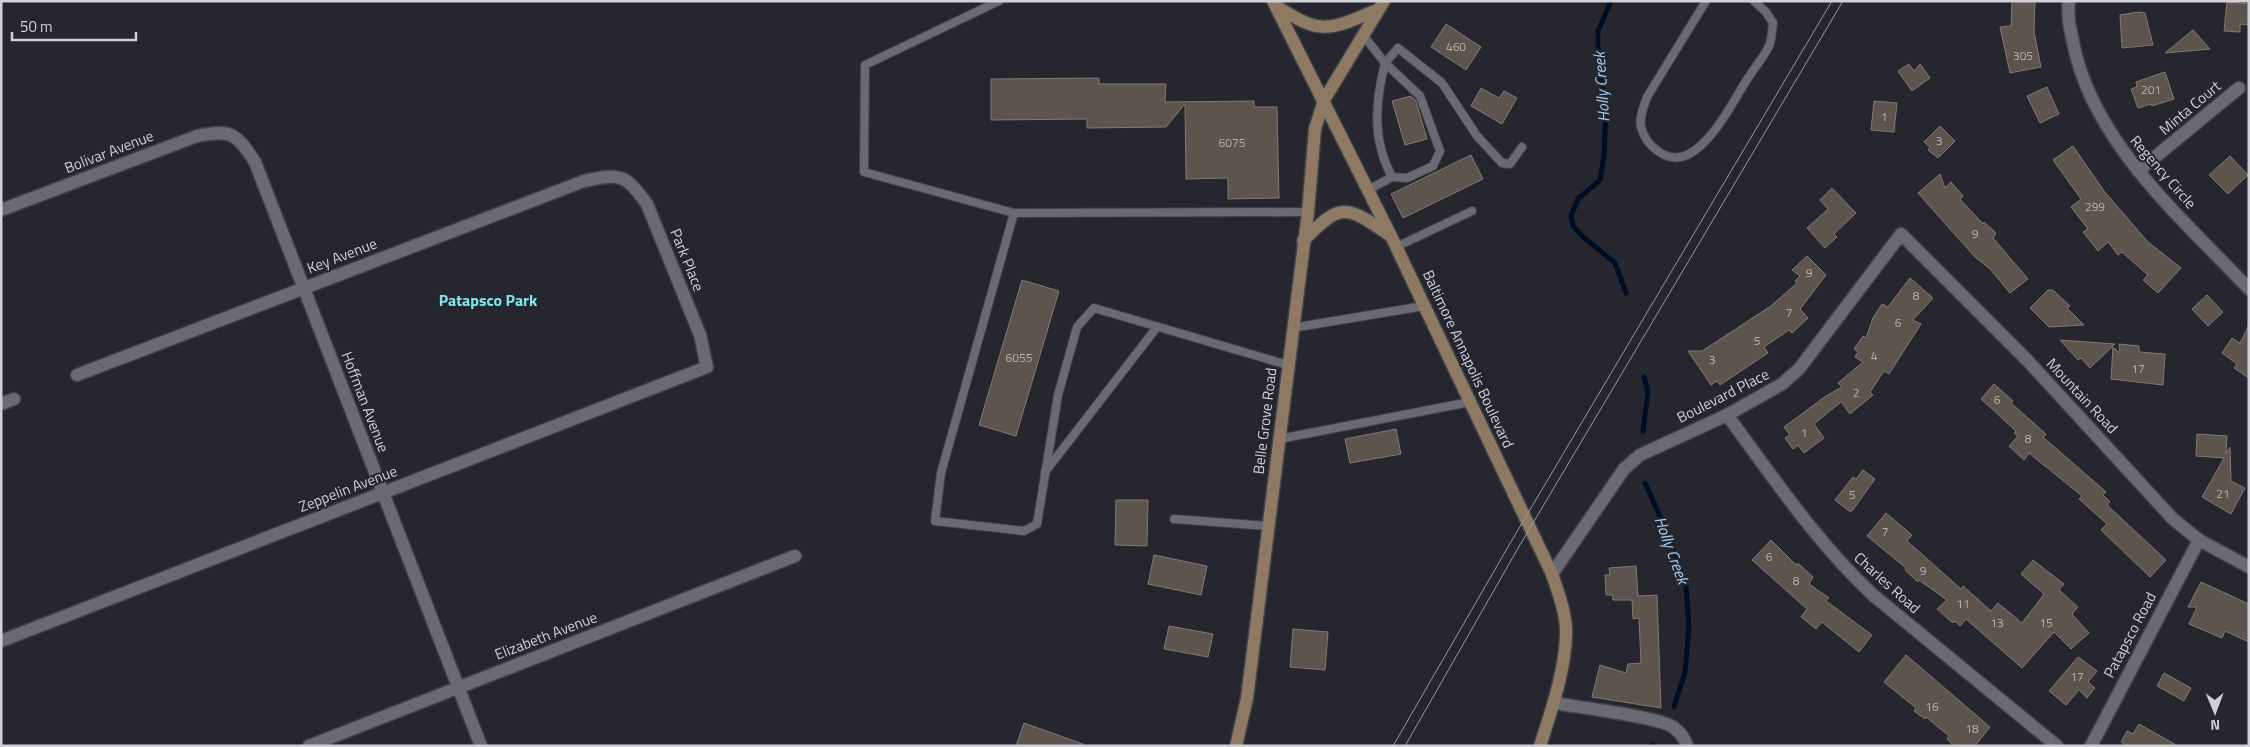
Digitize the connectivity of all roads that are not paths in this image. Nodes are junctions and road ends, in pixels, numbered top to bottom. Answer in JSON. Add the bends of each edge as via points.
{"nodes":[{"id":1,"x":999,"y":1,"type":"edge"},
{"id":2,"x":1706,"y":1,"type":"edge"},
{"id":3,"x":1754,"y":1,"type":"edge"},
{"id":4,"x":2069,"y":1,"type":"edge"},
{"id":5,"x":1274,"y":3,"type":"edge"},
{"id":6,"x":1381,"y":6,"type":"edge"},
{"id":7,"x":1363,"y":35,"type":"junction"},
{"id":8,"x":1385,"y":63,"type":"junction"},
{"id":9,"x":2239,"y":88,"type":"dead end"},
{"id":10,"x":1324,"y":100,"type":"junction"},
{"id":11,"x":230,"y":133,"type":"joint"},
{"id":12,"x":1522,"y":147,"type":"dead end"},
{"id":13,"x":2138,"y":172,"type":"junction"},
{"id":14,"x":621,"y":176,"type":"joint"},
{"id":15,"x":1392,"y":177,"type":"junction"},
{"id":16,"x":1368,"y":190,"type":"junction"},
{"id":17,"x":1,"y":210,"type":"edge"},
{"id":18,"x":1472,"y":211,"type":"dead end"},
{"id":19,"x":1308,"y":212,"type":"junction"},
{"id":20,"x":1014,"y":213,"type":"junction"},
{"id":21,"x":1901,"y":234,"type":"joint"},
{"id":22,"x":1303,"y":241,"type":"junction"},
{"id":23,"x":1393,"y":241,"type":"junction"},
{"id":24,"x":304,"y":288,"type":"junction"},
{"id":25,"x":2249,"y":289,"type":"edge"},
{"id":26,"x":1424,"y":306,"type":"junction"},
{"id":27,"x":1157,"y":327,"type":"junction"},
{"id":28,"x":1292,"y":328,"type":"junction"},
{"id":29,"x":1288,"y":365,"type":"junction"},
{"id":30,"x":707,"y":367,"type":"joint"},
{"id":31,"x":77,"y":375,"type":"dead end"},
{"id":32,"x":14,"y":399,"type":"dead end"},
{"id":33,"x":1470,"y":402,"type":"junction"},
{"id":34,"x":1,"y":404,"type":"edge"},
{"id":35,"x":1728,"y":415,"type":"junction"},
{"id":36,"x":1279,"y":439,"type":"junction"},
{"id":37,"x":1044,"y":472,"type":"junction"},
{"id":38,"x":383,"y":493,"type":"junction"},
{"id":39,"x":1174,"y":519,"type":"dead end"},
{"id":40,"x":1268,"y":526,"type":"junction"},
{"id":41,"x":2199,"y":540,"type":"junction"},
{"id":42,"x":794,"y":556,"type":"dead end"},
{"id":43,"x":2249,"y":567,"type":"edge"},
{"id":44,"x":1552,"y":574,"type":"junction"},
{"id":45,"x":1,"y":641,"type":"edge"},
{"id":46,"x":458,"y":687,"type":"junction"},
{"id":47,"x":1554,"y":703,"type":"junction"},
{"id":48,"x":309,"y":746,"type":"edge"},
{"id":49,"x":481,"y":746,"type":"edge"},
{"id":50,"x":1236,"y":746,"type":"edge"},
{"id":51,"x":1540,"y":746,"type":"edge"},
{"id":52,"x":1687,"y":746,"type":"edge"},
{"id":53,"x":2057,"y":746,"type":"edge"},
{"id":54,"x":2091,"y":746,"type":"edge"}],
"edges":[{"from":1,"to":20,"type":"lane","via":[[866,65],[864,172]]},
{"from":2,"to":3,"type":"lane","via":[[1647,97],[1642,111],[1640,125],[1646,139],[1657,151],[1672,157],[1686,156],[1715,129],[1770,44],[1774,23]]},
{"from":4,"to":13,"type":"street","name":"Regency Circle","via":[[2067,14],[2084,84],[2106,126]]},
{"from":5,"to":6,"type":"main road","via":[[1300,21],[1316,27],[1333,27]]},
{"from":5,"to":10,"type":"main road","name":"Baltimore Annapolis Boulevard"},
{"from":6,"to":7,"type":"main road","name":"Belle Grove Road"},
{"from":7,"to":8,"type":"lane"},
{"from":7,"to":10,"type":"main road","name":"Belle Grove Road"},
{"from":8,"to":12,"type":"lane","via":[[1398,48],[1442,82],[1477,136],[1502,163],[1510,164]]},
{"from":8,"to":15,"type":"lane","via":[[1376,118],[1382,158]]},
{"from":8,"to":15,"type":"lane","via":[[1420,96],[1440,151],[1433,166],[1407,178]]},
{"from":9,"to":13,"type":"street","name":"Minta Court"},
{"from":10,"to":16,"type":"main road","name":"Baltimore Annapolis Boulevard"},
{"from":10,"to":19,"type":"main road","name":"Belle Grove Road","via":[[1315,129]]},
{"from":11,"to":17,"type":"street","name":"Bolivar Avenue","via":[[197,136]]},
{"from":11,"to":24,"type":"street","name":"Hoffman Avenue","via":[[245,146],[255,162]]},
{"from":13,"to":25,"type":"street","name":"Regency Circle"},
{"from":14,"to":24,"type":"street","name":"Key Avenue","via":[[584,180]]},
{"from":14,"to":30,"type":"street","name":"Park Place","via":[[635,187],[647,204],[700,335]]},
{"from":15,"to":16,"type":"lane"},
{"from":16,"to":23,"type":"main road","name":"Baltimore Annapolis Boulevard"},
{"from":18,"to":23,"type":"lane"},
{"from":19,"to":20,"type":"lane"},
{"from":19,"to":22,"type":"main road","name":"Belle Grove Road"},
{"from":20,"to":37,"type":"lane","via":[[941,473],[935,521],[1024,531],[1033,529],[1040,516]]},
{"from":21,"to":35,"type":"street","name":"Boulevard Place","via":[[1799,369],[1782,384]]},
{"from":21,"to":41,"type":"street","name":"Mountain Road","via":[[2028,361],[2173,519]]},
{"from":22,"to":23,"type":"main road","via":[[1325,218],[1338,212],[1364,217]]},
{"from":22,"to":28,"type":"main road","name":"Belle Grove Road"},
{"from":23,"to":26,"type":"main road","name":"Baltimore Annapolis Boulevard"},
{"from":24,"to":31,"type":"street","name":"Key Avenue"},
{"from":24,"to":38,"type":"street","name":"Hoffman Avenue"},
{"from":26,"to":28,"type":"lane"},
{"from":26,"to":33,"type":"main road","name":"Baltimore Annapolis Boulevard"},
{"from":27,"to":29,"type":"lane"},
{"from":27,"to":37,"type":"lane"},
{"from":27,"to":37,"type":"lane","via":[[1094,308],[1077,327],[1058,395]]},
{"from":28,"to":29,"type":"main road","name":"Belle Grove Road"},
{"from":29,"to":36,"type":"main road","name":"Belle Grove Road"},
{"from":30,"to":38,"type":"street","name":"Zeppelin Avenue"},
{"from":32,"to":34,"type":"street"},
{"from":33,"to":36,"type":"lane"},
{"from":33,"to":44,"type":"main road","name":"Baltimore Annapolis Boulevard"},
{"from":35,"to":44,"type":"street","name":"Boulevard Place","via":[[1640,455],[1624,469]]},
{"from":35,"to":53,"type":"street","name":"Charles Road","via":[[1846,570]]},
{"from":36,"to":40,"type":"main road","name":"Belle Grove Road"},
{"from":38,"to":45,"type":"street","name":"Zeppelin Avenue"},
{"from":38,"to":46,"type":"street","name":"Hoffman Avenue"},
{"from":39,"to":40,"type":"lane"},
{"from":40,"to":50,"type":"main road","name":"Belle Grove Road","via":[[1248,698]]},
{"from":41,"to":43,"type":"street","name":"Mountain Road"},
{"from":41,"to":54,"type":"street","name":"Patapsco Road"},
{"from":42,"to":46,"type":"street","name":"Elizabeth Avenue"},
{"from":44,"to":47,"type":"main road","name":"Baltimore Annapolis Boulevard","via":[[1561,599],[1566,630]]},
{"from":46,"to":48,"type":"street","name":"Elizabeth Avenue"},
{"from":46,"to":49,"type":"street","name":"Hoffman Avenue"},
{"from":47,"to":51,"type":"main road","name":"Baltimore Annapolis Boulevard"},
{"from":47,"to":52,"type":"street","via":[[1673,726]]}]}
